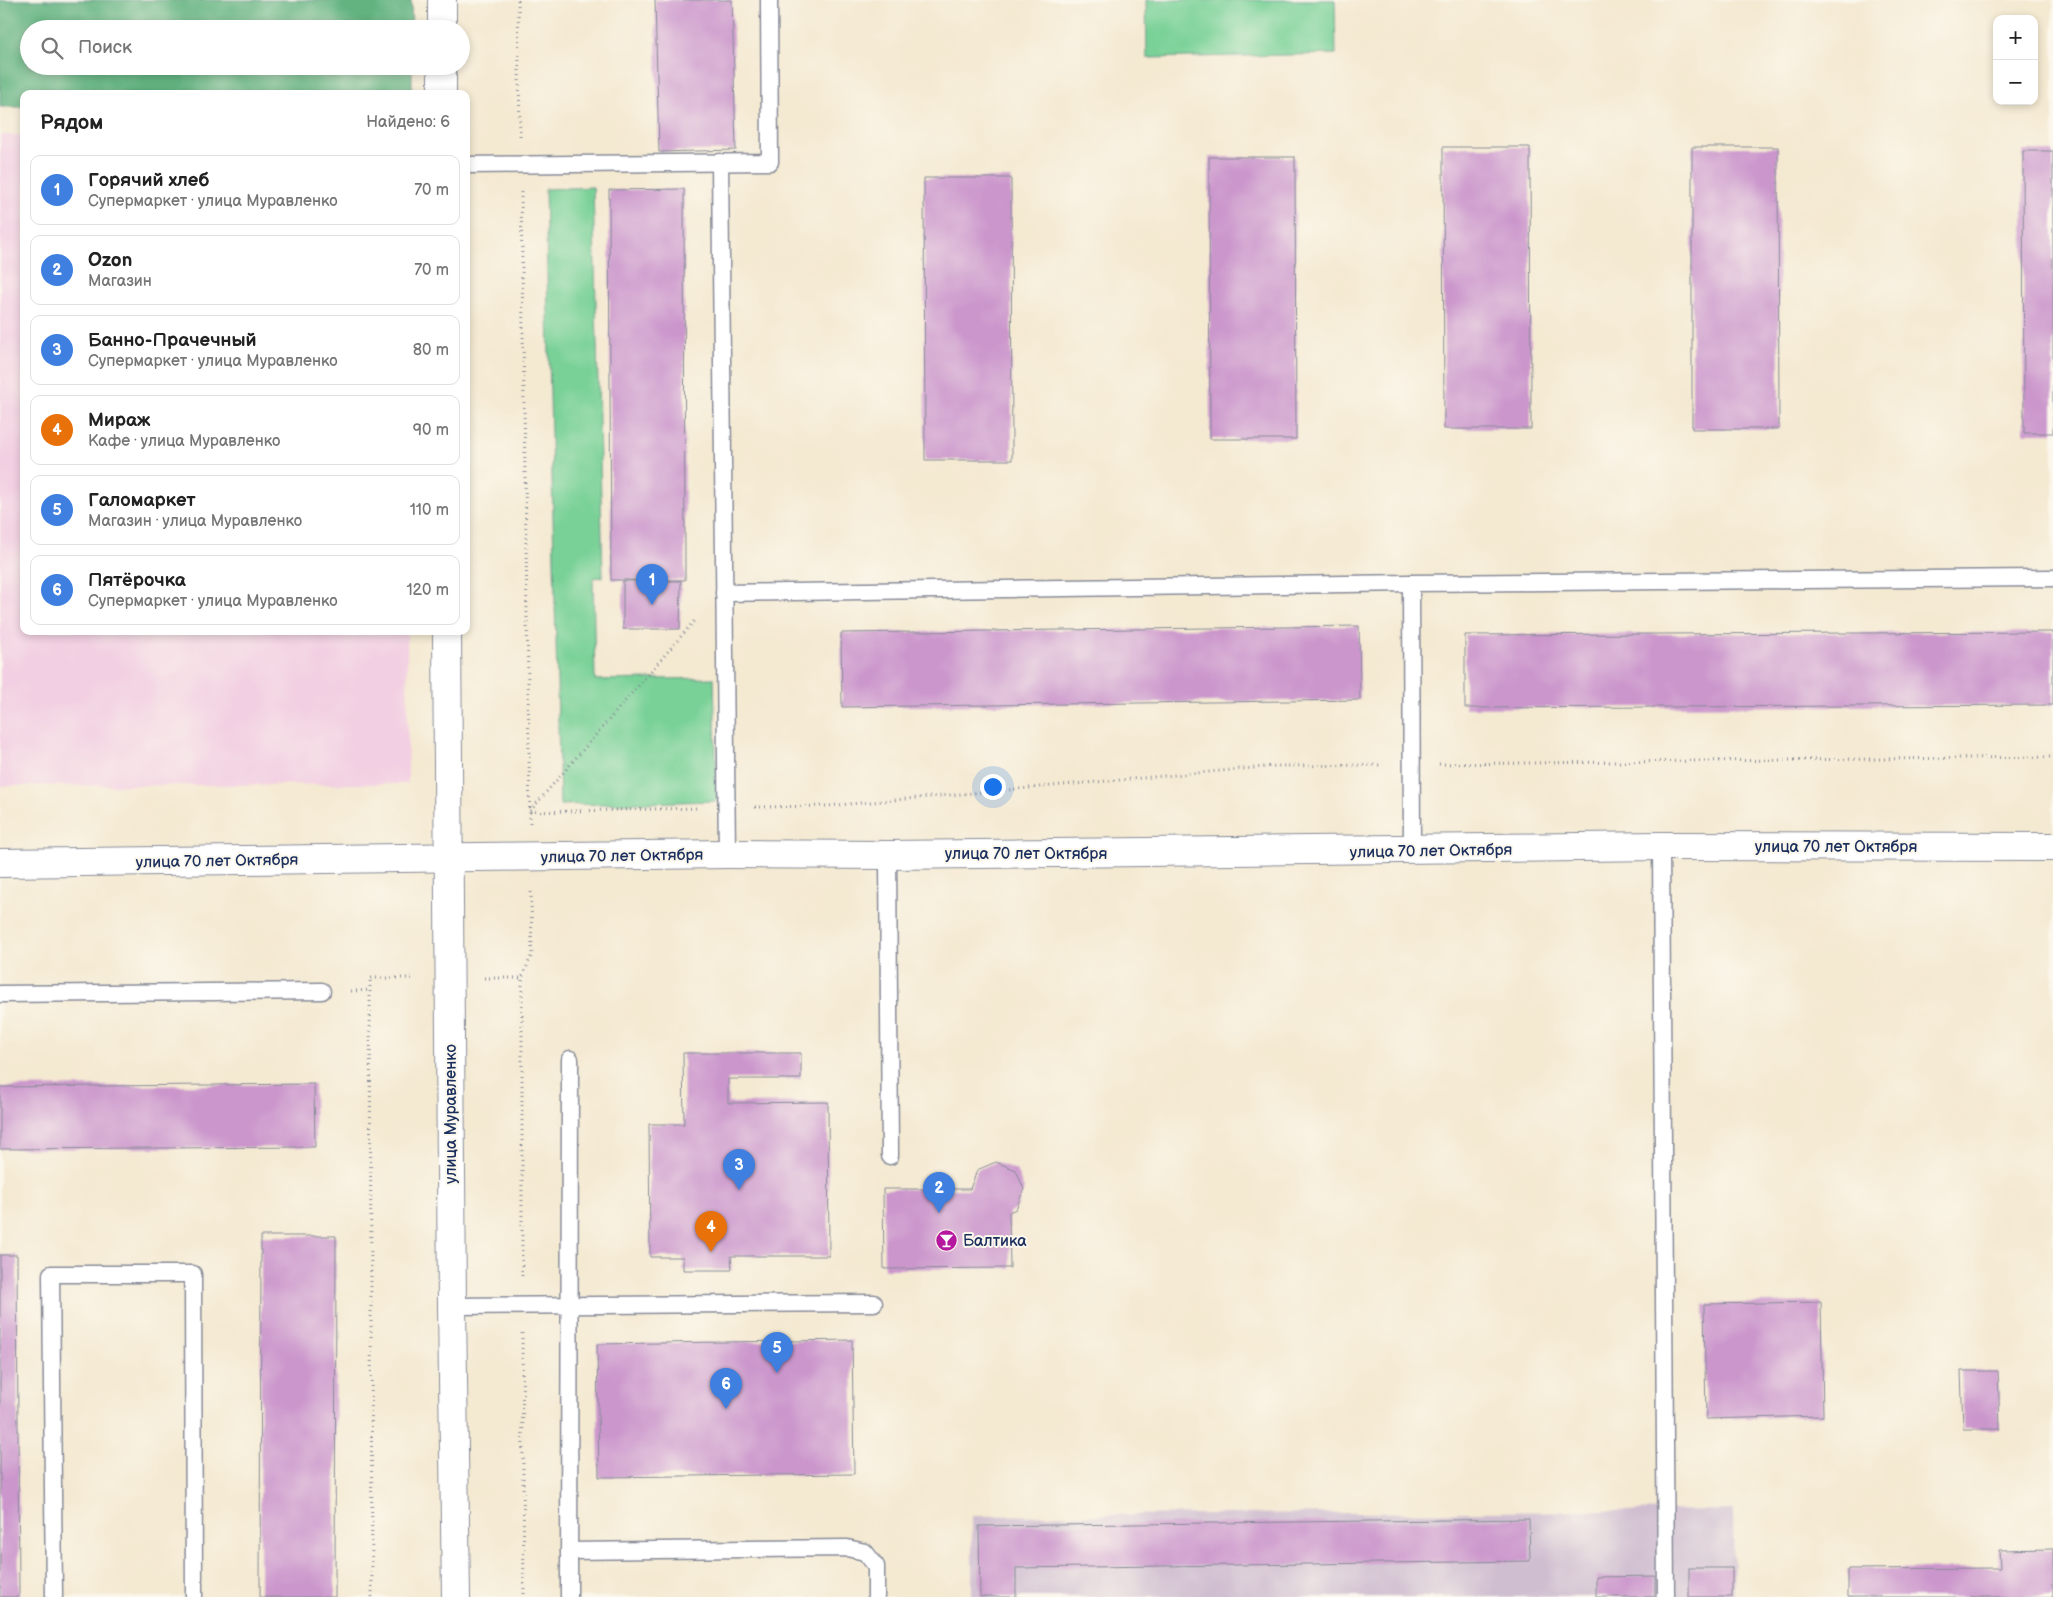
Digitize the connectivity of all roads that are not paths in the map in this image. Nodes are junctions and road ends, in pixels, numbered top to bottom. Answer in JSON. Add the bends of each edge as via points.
{"nodes":[{"id":1,"x":442,"y":0,"type":"edge"},
{"id":2,"x":769,"y":0,"type":"edge"},
{"id":3,"x":442,"y":20,"type":"edge"},
{"id":4,"x":442,"y":75,"type":"edge"},
{"id":5,"x":442,"y":90,"type":"edge"},
{"id":6,"x":720,"y":162,"type":"junction"},
{"id":7,"x":470,"y":165,"type":"edge"},
{"id":8,"x":2053,"y":578,"type":"edge"},
{"id":9,"x":1411,"y":583,"type":"junction"},
{"id":10,"x":724,"y":589,"type":"junction"},
{"id":11,"x":447,"y":635,"type":"edge"},
{"id":12,"x":1661,"y":846,"type":"junction"},
{"id":13,"x":2053,"y":847,"type":"edge"},
{"id":14,"x":1412,"y":850,"type":"junction"},
{"id":15,"x":728,"y":854,"type":"junction"},
{"id":16,"x":888,"y":855,"type":"junction"},
{"id":17,"x":449,"y":857,"type":"junction"},
{"id":18,"x":0,"y":863,"type":"edge"},
{"id":19,"x":322,"y":991,"type":"dead end"},
{"id":20,"x":0,"y":994,"type":"edge"},
{"id":21,"x":570,"y":1059,"type":"dead end"},
{"id":22,"x":890,"y":1156,"type":"dead end"},
{"id":23,"x":874,"y":1303,"type":"dead end"},
{"id":24,"x":452,"y":1306,"type":"junction"},
{"id":25,"x":570,"y":1306,"type":"junction"},
{"id":26,"x":569,"y":1551,"type":"junction"},
{"id":27,"x":54,"y":1597,"type":"edge"},
{"id":28,"x":194,"y":1597,"type":"edge"},
{"id":29,"x":456,"y":1597,"type":"edge"},
{"id":30,"x":569,"y":1597,"type":"edge"},
{"id":31,"x":876,"y":1597,"type":"edge"},
{"id":32,"x":1666,"y":1597,"type":"edge"}],
"edges":[{"from":1,"to":3,"type":"street"},
{"from":2,"to":6,"type":"lane","via":[[770,162]]},
{"from":4,"to":5,"type":"street"},
{"from":6,"to":7,"type":"lane"},
{"from":6,"to":10,"type":"lane"},
{"from":8,"to":9,"type":"lane"},
{"from":9,"to":10,"type":"lane"},
{"from":9,"to":14,"type":"lane"},
{"from":10,"to":15,"type":"lane"},
{"from":11,"to":17,"type":"street","name":"улица Муравленко"},
{"from":12,"to":13,"type":"street","name":"улица 70 лет Октября"},
{"from":12,"to":14,"type":"street","name":"улица 70 лет Октября"},
{"from":12,"to":32,"type":"lane"},
{"from":14,"to":16,"type":"street","name":"улица 70 лет Октября"},
{"from":15,"to":16,"type":"street","name":"улица 70 лет Октября"},
{"from":15,"to":17,"type":"street","name":"улица 70 лет Октября"},
{"from":16,"to":22,"type":"lane"},
{"from":17,"to":18,"type":"street","name":"улица 70 лет Октября"},
{"from":17,"to":24,"type":"street","name":"улица Муравленко"},
{"from":19,"to":20,"type":"lane"},
{"from":21,"to":25,"type":"lane"},
{"from":23,"to":25,"type":"lane"},
{"from":24,"to":25,"type":"lane"},
{"from":24,"to":29,"type":"street","name":"улица Муравленко"},
{"from":25,"to":26,"type":"lane"},
{"from":26,"to":30,"type":"lane"},
{"from":26,"to":31,"type":"lane","via":[[847,1548],[865,1552],[876,1566]]},
{"from":27,"to":28,"type":"lane","via":[[51,1274],[193,1274]]}]}
